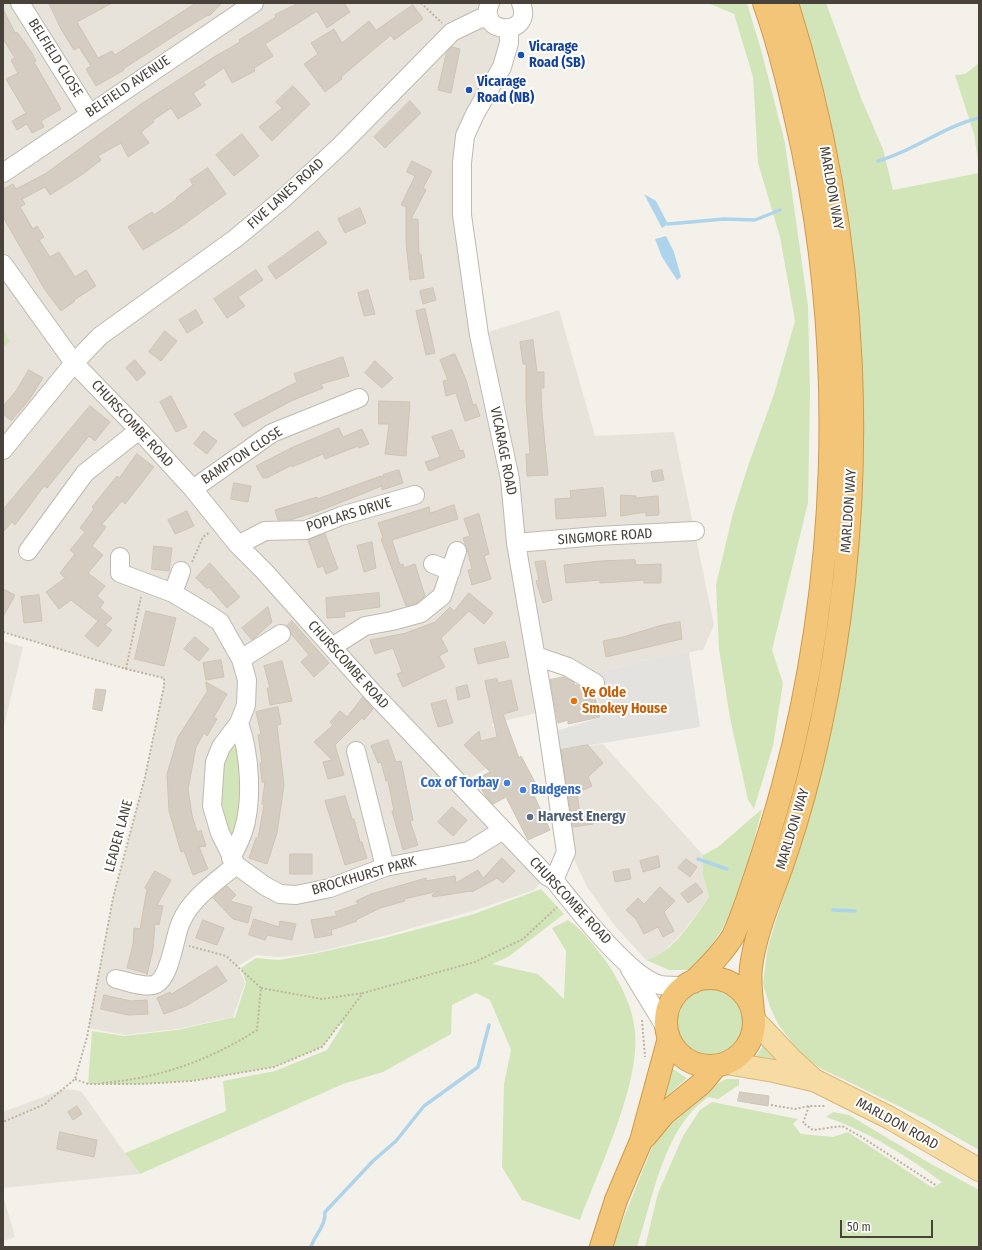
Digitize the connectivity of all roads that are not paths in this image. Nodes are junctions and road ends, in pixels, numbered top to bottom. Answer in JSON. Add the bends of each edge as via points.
{"nodes":[{"id":1,"x":20,"y":3,"type":"edge"},
{"id":2,"x":521,"y":3,"type":"edge"},
{"id":3,"x":764,"y":3,"type":"edge"},
{"id":4,"x":787,"y":3,"type":"edge"},
{"id":5,"x":247,"y":5,"type":"edge"},
{"id":6,"x":490,"y":10,"type":"edge"},
{"id":7,"x":509,"y":29,"type":"junction"},
{"id":8,"x":89,"y":114,"type":"junction"},
{"id":9,"x":3,"y":173,"type":"edge"},
{"id":10,"x":3,"y":264,"type":"edge"},
{"id":11,"x":74,"y":363,"type":"junction"},
{"id":12,"x":358,"y":398,"type":"dead end"},
{"id":13,"x":139,"y":430,"type":"junction"},
{"id":14,"x":3,"y":450,"type":"edge"},
{"id":15,"x":193,"y":489,"type":"junction"},
{"id":16,"x":415,"y":495,"type":"dead end"},
{"id":17,"x":695,"y":531,"type":"dead end"},
{"id":18,"x":516,"y":543,"type":"junction"},
{"id":19,"x":238,"y":545,"type":"junction"},
{"id":20,"x":28,"y":551,"type":"dead end"},
{"id":21,"x":457,"y":551,"type":"dead end"},
{"id":22,"x":120,"y":557,"type":"dead end"},
{"id":23,"x":433,"y":564,"type":"dead end"},
{"id":24,"x":181,"y":570,"type":"road end"},
{"id":25,"x":451,"y":571,"type":"junction"},
{"id":26,"x":173,"y":593,"type":"junction"},
{"id":27,"x":281,"y":634,"type":"dead end"},
{"id":28,"x":332,"y":647,"type":"junction"},
{"id":29,"x":536,"y":656,"type":"junction"},
{"id":30,"x":241,"y":659,"type":"junction"},
{"id":31,"x":595,"y":682,"type":"dead end"},
{"id":32,"x":239,"y":723,"type":"junction"},
{"id":33,"x":356,"y":752,"type":"dead end"},
{"id":34,"x":503,"y":830,"type":"junction"},
{"id":35,"x":234,"y":861,"type":"junction"},
{"id":36,"x":386,"y":867,"type":"junction"},
{"id":37,"x":554,"y":880,"type":"junction"},
{"id":38,"x":627,"y":963,"type":"junction"},
{"id":39,"x":116,"y":979,"type":"dead end"},
{"id":40,"x":689,"y":984,"type":"junction"},
{"id":41,"x":754,"y":1017,"type":"junction"},
{"id":42,"x":668,"y":1033,"type":"junction"},
{"id":43,"x":721,"y":1065,"type":"junction"},
{"id":44,"x":814,"y":1080,"type":"junction"},
{"id":45,"x":641,"y":1141,"type":"junction"},
{"id":46,"x":979,"y":1170,"type":"edge"},
{"id":47,"x":601,"y":1247,"type":"edge"}],
"edges":[{"from":1,"to":8,"type":"street","name":"BELFIELD CLOSE"},
{"from":2,"to":7,"type":"street","via":[[522,19],[515,27]]},
{"from":3,"to":40,"type":"highway","name":"MARLDON WAY","via":[[798,126],[815,217],[827,327],[830,385],[827,527],[812,651],[799,721],[777,808],[745,906],[732,937],[718,956]]},
{"from":4,"to":41,"type":"highway","name":"MARLDON WAY","via":[[821,127],[838,225],[851,356],[853,456],[844,589],[836,645],[798,815],[755,948],[750,985]]},
{"from":5,"to":8,"type":"street","name":"BELFIELD AVENUE"},
{"from":6,"to":7,"type":"street","via":[[499,28]]},
{"from":6,"to":11,"type":"street","name":"FIVE LANES ROAD","via":[[479,20],[452,32],[340,146],[285,197],[236,238],[100,336]]},
{"from":7,"to":18,"type":"street","name":"VICARAGE ROAD","via":[[509,43],[502,67],[465,136],[462,214],[479,335],[510,479]]},
{"from":8,"to":9,"type":"street","name":"BELFIELD AVENUE"},
{"from":10,"to":11,"type":"street","name":"CHURSCOMBE ROAD"},
{"from":11,"to":13,"type":"street","name":"CHURSCOMBE ROAD"},
{"from":11,"to":14,"type":"street","name":"FIVE LANES ROAD"},
{"from":12,"to":15,"type":"street","name":"BAMPTON CLOSE","via":[[272,433]]},
{"from":13,"to":15,"type":"street","name":"CHURSCOMBE ROAD"},
{"from":13,"to":20,"type":"street","via":[[85,473]]},
{"from":15,"to":19,"type":"street","name":"CHURSCOMBE ROAD"},
{"from":16,"to":19,"type":"street","name":"POPLARS DRIVE","via":[[341,516],[306,530],[265,531]]},
{"from":17,"to":18,"type":"street","name":"SINGMORE ROAD"},
{"from":18,"to":29,"type":"street","name":"VICARAGE ROAD"},
{"from":19,"to":28,"type":"street","name":"CHURSCOMBE ROAD"},
{"from":21,"to":25,"type":"street"},
{"from":22,"to":26,"type":"street","via":[[120,573]]},
{"from":23,"to":25,"type":"street"},
{"from":24,"to":26,"type":"street"},
{"from":25,"to":28,"type":"street","via":[[442,596],[420,613],[365,626]]},
{"from":26,"to":30,"type":"street","via":[[220,622]]},
{"from":27,"to":30,"type":"street"},
{"from":28,"to":34,"type":"street","name":"CHURSCOMBE ROAD"},
{"from":29,"to":31,"type":"street","via":[[568,667]]},
{"from":29,"to":37,"type":"street","name":"VICARAGE ROAD","via":[[554,741],[566,852]]},
{"from":30,"to":32,"type":"street","via":[[247,680],[246,705]]},
{"from":32,"to":35,"type":"street","via":[[245,741],[249,797],[243,832]]},
{"from":32,"to":35,"type":"street","via":[[221,747],[214,762],[213,777],[212,806],[220,833]]},
{"from":33,"to":36,"type":"street"},
{"from":34,"to":36,"type":"street","name":"BROCKHURST PARK","via":[[469,851]]},
{"from":34,"to":37,"type":"street","name":"CHURSCOMBE ROAD"},
{"from":35,"to":36,"type":"street","name":"BROCKHURST PARK","via":[[265,886],[280,894],[296,895],[330,888]]},
{"from":35,"to":39,"type":"street","via":[[193,903],[181,922],[166,970],[160,980],[150,985]]},
{"from":37,"to":38,"type":"street","name":"CHURSCOMBE ROAD"},
{"from":38,"to":40,"type":"street","name":"CHURSCOMBE ROAD","via":[[660,985]]},
{"from":38,"to":42,"type":"street","name":"CHURSCOMBE ROAD"},
{"from":40,"to":41,"type":"highway","via":[[712,979],[730,983],[745,996]]},
{"from":40,"to":42,"type":"highway","via":[[676,994],[670,1004],[666,1016]]},
{"from":41,"to":43,"type":"highway","via":[[754,1029],[747,1046],[742,1053]]},
{"from":41,"to":44,"type":"main road","name":"MARLDON ROAD","via":[[791,1059]]},
{"from":42,"to":43,"type":"highway","via":[[675,1049],[683,1057],[705,1066]]},
{"from":42,"to":45,"type":"highway"},
{"from":43,"to":44,"type":"main road","name":"MARLDON ROAD","via":[[774,1071]]},
{"from":43,"to":45,"type":"highway","via":[[664,1114]]},
{"from":44,"to":46,"type":"main road","name":"MARLDON ROAD","via":[[890,1118]]},
{"from":45,"to":47,"type":"highway","via":[[616,1200]]}]}
